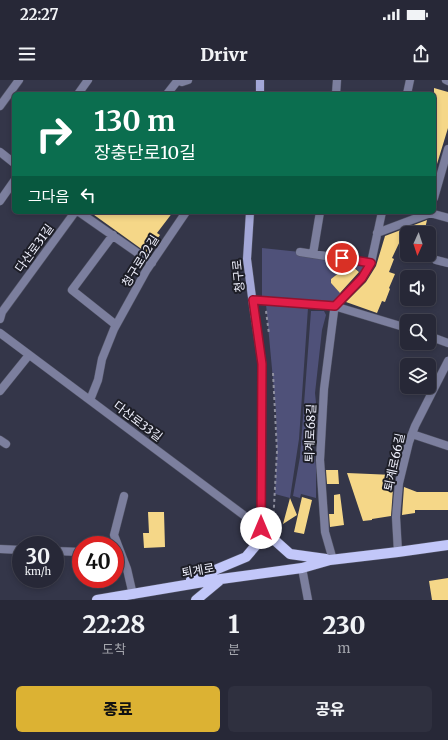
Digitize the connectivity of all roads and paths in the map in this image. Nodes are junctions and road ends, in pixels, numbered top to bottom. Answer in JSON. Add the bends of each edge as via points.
{"nodes":[{"id":1,"x":19,"y":80,"type":"edge"},
{"id":2,"x":88,"y":80,"type":"edge"},
{"id":3,"x":178,"y":80,"type":"edge"},
{"id":4,"x":188,"y":80,"type":"edge"},
{"id":5,"x":260,"y":80,"type":"edge"},
{"id":6,"x":337,"y":80,"type":"edge"},
{"id":7,"x":410,"y":80,"type":"edge"},
{"id":8,"x":79,"y":92,"type":"edge"},
{"id":9,"x":169,"y":92,"type":"edge"},
{"id":10,"x":260,"y":92,"type":"edge"},
{"id":11,"x":336,"y":92,"type":"edge"},
{"id":12,"x":407,"y":92,"type":"edge"},
{"id":13,"x":0,"y":106,"type":"edge"},
{"id":14,"x":448,"y":149,"type":"edge"},
{"id":15,"x":0,"y":152,"type":"edge"},
{"id":16,"x":12,"y":162,"type":"edge"},
{"id":17,"x":12,"y":185,"type":"edge"},
{"id":18,"x":436,"y":191,"type":"edge"},
{"id":19,"x":0,"y":201,"type":"edge"},
{"id":20,"x":74,"y":214,"type":"edge"},
{"id":21,"x":82,"y":214,"type":"edge"},
{"id":22,"x":185,"y":214,"type":"edge"},
{"id":23,"x":250,"y":214,"type":"edge"},
{"id":24,"x":320,"y":214,"type":"edge"},
{"id":25,"x":382,"y":214,"type":"edge"},
{"id":26,"x":427,"y":214,"type":"edge"},
{"id":27,"x":434,"y":214,"type":"edge"},
{"id":28,"x":448,"y":218,"type":"edge"},
{"id":29,"x":377,"y":233,"type":"junction"},
{"id":30,"x":113,"y":236,"type":"junction"},
{"id":31,"x":300,"y":252,"type":"dead end"},
{"id":32,"x":313,"y":254,"type":"junction"},
{"id":33,"x":436,"y":260,"type":"dead end"},
{"id":34,"x":152,"y":263,"type":"junction"},
{"id":35,"x":371,"y":263,"type":"junction"},
{"id":36,"x":448,"y":263,"type":"edge"},
{"id":37,"x":253,"y":300,"type":"junction"},
{"id":38,"x":335,"y":306,"type":"junction"},
{"id":39,"x":266,"y":310,"type":"dead end"},
{"id":40,"x":0,"y":319,"type":"edge"},
{"id":41,"x":116,"y":325,"type":"junction"},
{"id":42,"x":400,"y":326,"type":"edge"},
{"id":43,"x":0,"y":333,"type":"edge"},
{"id":44,"x":269,"y":337,"type":"dead end"},
{"id":45,"x":436,"y":339,"type":"edge"},
{"id":46,"x":448,"y":343,"type":"edge"},
{"id":47,"x":29,"y":355,"type":"junction"},
{"id":48,"x":448,"y":361,"type":"edge"},
{"id":49,"x":273,"y":372,"type":"dead end"},
{"id":50,"x":0,"y":391,"type":"edge"},
{"id":51,"x":90,"y":400,"type":"junction"},
{"id":52,"x":412,"y":434,"type":"junction"},
{"id":53,"x":448,"y":446,"type":"edge"},
{"id":54,"x":124,"y":496,"type":"dead end"},
{"id":55,"x":261,"y":528,"type":"junction"},
{"id":56,"x":273,"y":529,"type":"dead end"},
{"id":57,"x":114,"y":536,"type":"edge"},
{"id":58,"x":448,"y":545,"type":"edge"},
{"id":59,"x":0,"y":549,"type":"edge"},
{"id":60,"x":12,"y":550,"type":"edge"},
{"id":61,"x":398,"y":552,"type":"junction"},
{"id":62,"x":331,"y":560,"type":"junction"},
{"id":63,"x":124,"y":564,"type":"edge"},
{"id":64,"x":302,"y":568,"type":"junction"},
{"id":65,"x":221,"y":579,"type":"junction"},
{"id":66,"x":172,"y":588,"type":"junction"},
{"id":67,"x":133,"y":595,"type":"junction"},
{"id":68,"x":119,"y":599,"type":"edge"},
{"id":69,"x":97,"y":600,"type":"edge"},
{"id":70,"x":196,"y":600,"type":"edge"},
{"id":71,"x":308,"y":600,"type":"edge"}],
"edges":[{"from":1,"to":13,"type":"street"},
{"from":2,"to":8,"type":"street"},
{"from":3,"to":4,"type":"street"},
{"from":3,"to":9,"type":"street"},
{"from":5,"to":10,"type":"street"},
{"from":6,"to":11,"type":"street"},
{"from":7,"to":12,"type":"street"},
{"from":14,"to":18,"type":"street"},
{"from":15,"to":16,"type":"street"},
{"from":17,"to":19,"type":"street"},
{"from":20,"to":40,"type":"street","name":"다산로31길","via":[[2,312]]},
{"from":21,"to":30,"type":"street"},
{"from":22,"to":34,"type":"street","name":"청구로22길"},
{"from":23,"to":37,"type":"street","name":"청구로","via":[[247,259]]},
{"from":24,"to":32,"type":"street"},
{"from":25,"to":29,"type":"street"},
{"from":26,"to":29,"type":"street"},
{"from":27,"to":28,"type":"street"},
{"from":29,"to":35,"type":"street"},
{"from":30,"to":34,"type":"street"},
{"from":30,"to":41,"type":"street","via":[[72,290]]},
{"from":31,"to":32,"type":"street"},
{"from":32,"to":35,"type":"street"},
{"from":33,"to":36,"type":"street"},
{"from":34,"to":41,"type":"street","name":"청구로22길"},
{"from":35,"to":38,"type":"street","via":[[362,278]]},
{"from":37,"to":38,"type":"street"},
{"from":37,"to":55,"type":"street","name":"청구로","via":[[262,364]]},
{"from":38,"to":42,"type":"street"},
{"from":38,"to":62,"type":"street","name":"퇴계로68길","via":[[324,389],[320,460],[325,532]]},
{"from":39,"to":44,"type":"path"},
{"from":41,"to":51,"type":"street","name":"청구로22길","via":[[102,359],[98,380]]},
{"from":43,"to":47,"type":"street","name":"다산로33길"},
{"from":45,"to":46,"type":"street"},
{"from":47,"to":50,"type":"street"},
{"from":47,"to":51,"type":"street","name":"다산로33길"},
{"from":48,"to":52,"type":"street","name":"퇴계로66길"},
{"from":49,"to":56,"type":"path","via":[[277,451]]},
{"from":51,"to":55,"type":"street","name":"다산로33길"},
{"from":52,"to":53,"type":"street"},
{"from":52,"to":61,"type":"street","name":"퇴계로66길","via":[[399,483],[396,517]]},
{"from":54,"to":57,"type":"street"},
{"from":55,"to":62,"type":"main road","via":[[290,554]]},
{"from":55,"to":66,"type":"main road","via":[[257,544],[246,557]]},
{"from":58,"to":61,"type":"main road","name":"퇴계로"},
{"from":59,"to":60,"type":"street"},
{"from":61,"to":62,"type":"main road","name":"퇴계로"},
{"from":62,"to":64,"type":"main road","name":"퇴계로"},
{"from":63,"to":67,"type":"street"},
{"from":64,"to":65,"type":"main road","name":"퇴계로"},
{"from":64,"to":71,"type":"street"},
{"from":65,"to":66,"type":"main road","name":"퇴계로"},
{"from":65,"to":70,"type":"main road"},
{"from":66,"to":67,"type":"main road","name":"퇴계로"},
{"from":67,"to":68,"type":"main road","name":"퇴계로"},
{"from":68,"to":69,"type":"main road","name":"퇴계로"}]}
